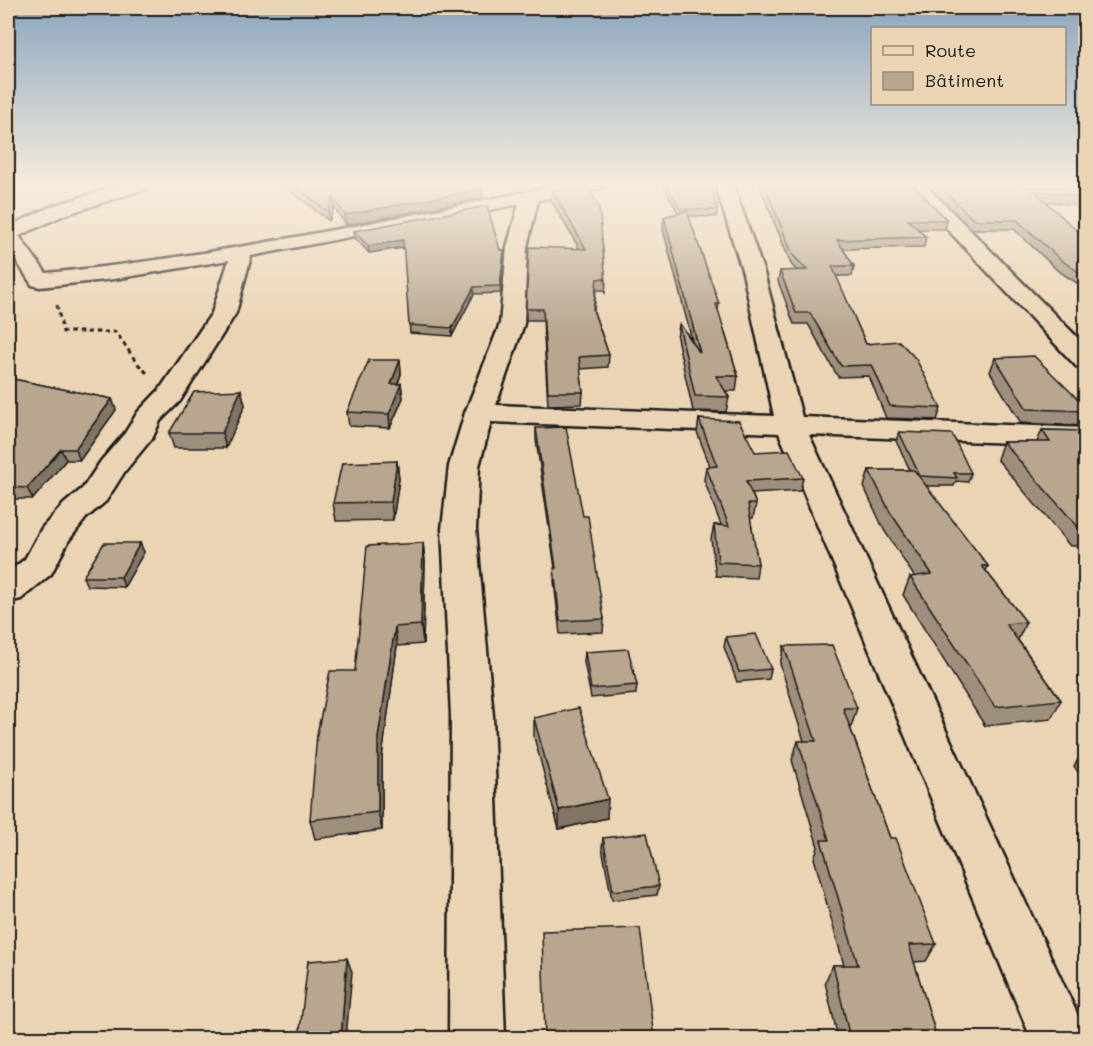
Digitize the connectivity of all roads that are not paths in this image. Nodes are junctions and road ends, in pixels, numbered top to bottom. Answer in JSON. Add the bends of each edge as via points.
{"nodes":[{"id":1,"x":11,"y":233,"type":"edge"},
{"id":2,"x":329,"y":233,"type":"edge"},
{"id":3,"x":518,"y":233,"type":"edge"},
{"id":4,"x":741,"y":233,"type":"edge"},
{"id":5,"x":960,"y":233,"type":"edge"},
{"id":6,"x":242,"y":252,"type":"junction"},
{"id":7,"x":1086,"y":362,"type":"edge"},
{"id":8,"x":479,"y":413,"type":"junction"},
{"id":9,"x":790,"y":424,"type":"junction"},
{"id":10,"x":1086,"y":437,"type":"edge"},
{"id":11,"x":8,"y":590,"type":"edge"},
{"id":12,"x":477,"y":1038,"type":"edge"},
{"id":13,"x":1059,"y":1038,"type":"edge"}],
"edges":[{"from":1,"to":6,"type":"street","via":[[40,279],[114,273]]},
{"from":2,"to":6,"type":"street"},
{"from":3,"to":8,"type":"street","via":[[512,324]]},
{"from":4,"to":9,"type":"street"},
{"from":5,"to":7,"type":"street"},
{"from":6,"to":11,"type":"street","via":[[224,313],[170,395],[148,418],[94,494],[54,536],[39,566]]},
{"from":8,"to":9,"type":"street"},
{"from":8,"to":12,"type":"street","via":[[464,466],[459,529],[472,716]]},
{"from":9,"to":10,"type":"street"},
{"from":9,"to":13,"type":"street"}]}
